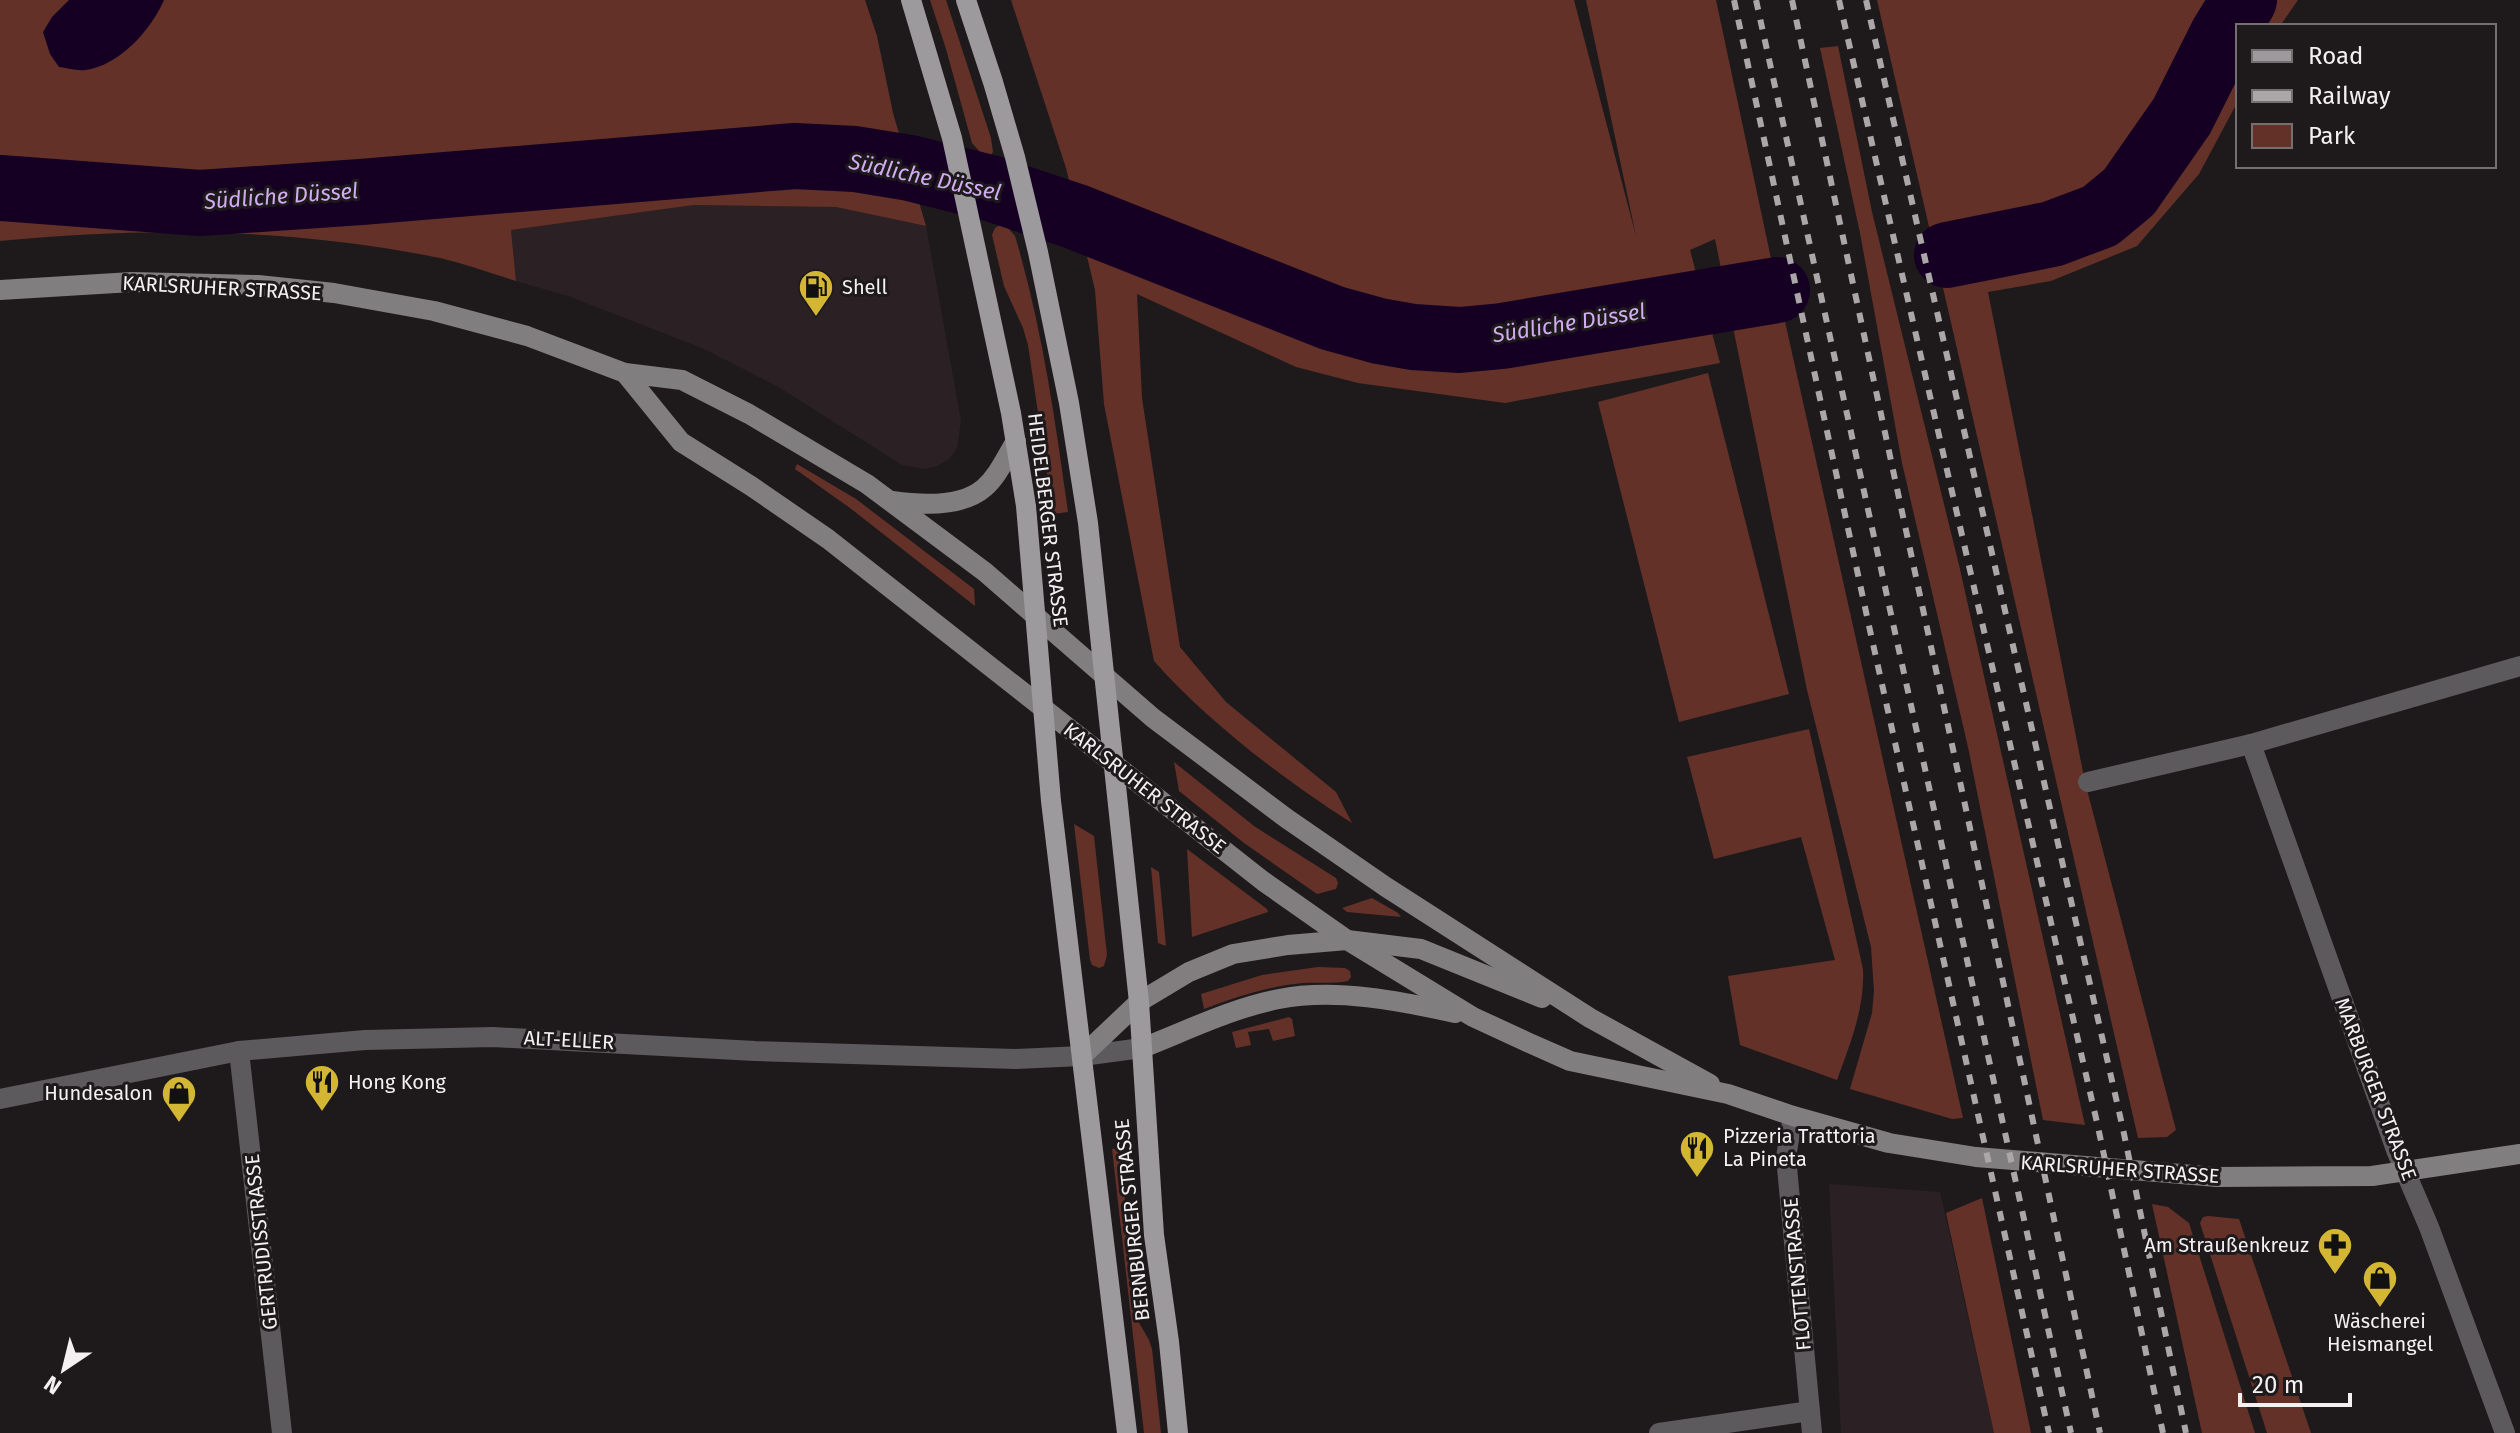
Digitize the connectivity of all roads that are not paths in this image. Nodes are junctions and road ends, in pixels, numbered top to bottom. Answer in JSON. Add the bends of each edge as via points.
{"nodes":[{"id":1,"x":911,"y":0,"type":"edge"},
{"id":2,"x":966,"y":0,"type":"edge"},
{"id":3,"x":0,"y":290,"type":"edge"},
{"id":4,"x":625,"y":373,"type":"junction"},
{"id":5,"x":1016,"y":441,"type":"junction"},
{"id":6,"x":889,"y":501,"type":"junction"},
{"id":7,"x":1038,"y":619,"type":"junction"},
{"id":8,"x":2520,"y":666,"type":"edge"},
{"id":9,"x":1106,"y":679,"type":"junction"},
{"id":10,"x":1043,"y":707,"type":"junction"},
{"id":11,"x":2251,"y":744,"type":"junction"},
{"id":12,"x":1115,"y":766,"type":"junction"},
{"id":13,"x":2088,"y":782,"type":"dead end"},
{"id":14,"x":1347,"y":940,"type":"junction"},
{"id":15,"x":1139,"y":1002,"type":"junction"},
{"id":16,"x":1473,"y":1017,"type":"junction"},
{"id":17,"x":1590,"y":1018,"type":"junction"},
{"id":18,"x":1142,"y":1048,"type":"junction"},
{"id":19,"x":239,"y":1051,"type":"junction"},
{"id":20,"x":1082,"y":1056,"type":"junction"},
{"id":21,"x":1728,"y":1094,"type":"junction"},
{"id":22,"x":0,"y":1099,"type":"edge"},
{"id":23,"x":1793,"y":1116,"type":"junction"},
{"id":24,"x":2520,"y":1154,"type":"edge"},
{"id":25,"x":2408,"y":1173,"type":"junction"},
{"id":26,"x":1810,"y":1411,"type":"junction"},
{"id":27,"x":282,"y":1433,"type":"edge"},
{"id":28,"x":1127,"y":1433,"type":"edge"},
{"id":29,"x":1178,"y":1433,"type":"edge"},
{"id":30,"x":1659,"y":1433,"type":"edge"},
{"id":31,"x":1812,"y":1433,"type":"edge"},
{"id":32,"x":2505,"y":1433,"type":"edge"}],
"edges":[{"from":1,"to":5,"type":"main road","name":"HEIDELBERGER STRASSE","via":[[952,138]]},
{"from":2,"to":9,"type":"main road","name":"HEIDELBERGER STRASSE","via":[[1038,252],[1081,478]]},
{"from":3,"to":4,"type":"main road","name":"KARLSRUHER STRASSE","via":[[132,282],[334,293],[434,311],[527,336]]},
{"from":4,"to":6,"type":"main road","name":"KARLSRUHER STRASSE","via":[[682,380],[814,450]]},
{"from":4,"to":10,"type":"main road","name":"KARLSRUHER STRASSE","via":[[681,442],[828,539]]},
{"from":5,"to":6,"type":"main road","via":[[995,476],[977,493],[936,504]]},
{"from":5,"to":7,"type":"main road","name":"HEIDELBERGER STRASSE"},
{"from":6,"to":7,"type":"main road","name":"KARLSRUHER STRASSE"},
{"from":7,"to":9,"type":"main road","name":"KARLSRUHER STRASSE"},
{"from":7,"to":10,"type":"main road","name":"HEIDELBERGER STRASSE"},
{"from":8,"to":11,"type":"street"},
{"from":9,"to":12,"type":"main road","name":"HEIDELBERGER STRASSE"},
{"from":9,"to":17,"type":"main road","name":"KARLSRUHER STRASSE","via":[[1298,827]]},
{"from":10,"to":12,"type":"main road","name":"KARLSRUHER STRASSE"},
{"from":10,"to":20,"type":"main road","name":"HEIDELBERGER STRASSE"},
{"from":11,"to":13,"type":"street"},
{"from":11,"to":25,"type":"street","name":"MARBURGER STRASSE"},
{"from":12,"to":14,"type":"main road","name":"KARLSRUHER STRASSE"},
{"from":12,"to":15,"type":"main road","name":"HEIDELBERGER STRASSE"},
{"from":14,"to":15,"type":"main road","via":[[1233,954]]},
{"from":14,"to":16,"type":"main road","name":"KARLSRUHER STRASSE"},
{"from":14,"to":17,"type":"main road","via":[[1421,949]]},
{"from":15,"to":18,"type":"main road","name":"BERNBURGER STRASSE"},
{"from":15,"to":20,"type":"main road"},
{"from":16,"to":18,"type":"main road","via":[[1392,1000],[1280,999]]},
{"from":16,"to":21,"type":"main road","name":"KARLSRUHER STRASSE","via":[[1570,1061]]},
{"from":17,"to":21,"type":"main road","name":"KARLSRUHER STRASSE"},
{"from":18,"to":20,"type":"street","name":"ALT-ELLER"},
{"from":18,"to":29,"type":"main road","name":"BERNBURGER STRASSE","via":[[1154,1235]]},
{"from":19,"to":20,"type":"street","name":"ALT-ELLER","via":[[365,1040],[493,1037],[917,1056]]},
{"from":19,"to":22,"type":"street","name":"ALT-ELLER"},
{"from":19,"to":27,"type":"street","name":"GERTRUDISSTRASSE"},
{"from":20,"to":28,"type":"main road","name":"BERNBURGER STRASSE"},
{"from":21,"to":23,"type":"main road","name":"KARLSRUHER STRASSE"},
{"from":23,"to":25,"type":"main road","name":"KARLSRUHER STRASSE","via":[[1889,1143],[1976,1157],[2217,1177]]},
{"from":23,"to":26,"type":"street","name":"FLOTTENSTRASSE","via":[[1786,1157]]},
{"from":24,"to":25,"type":"main road","name":"KARLSRUHER STRASSE"},
{"from":25,"to":32,"type":"street","name":"MARBURGER STRASSE"},
{"from":26,"to":30,"type":"street"},
{"from":26,"to":31,"type":"street","name":"FLOTTENSTRASSE"}]}
